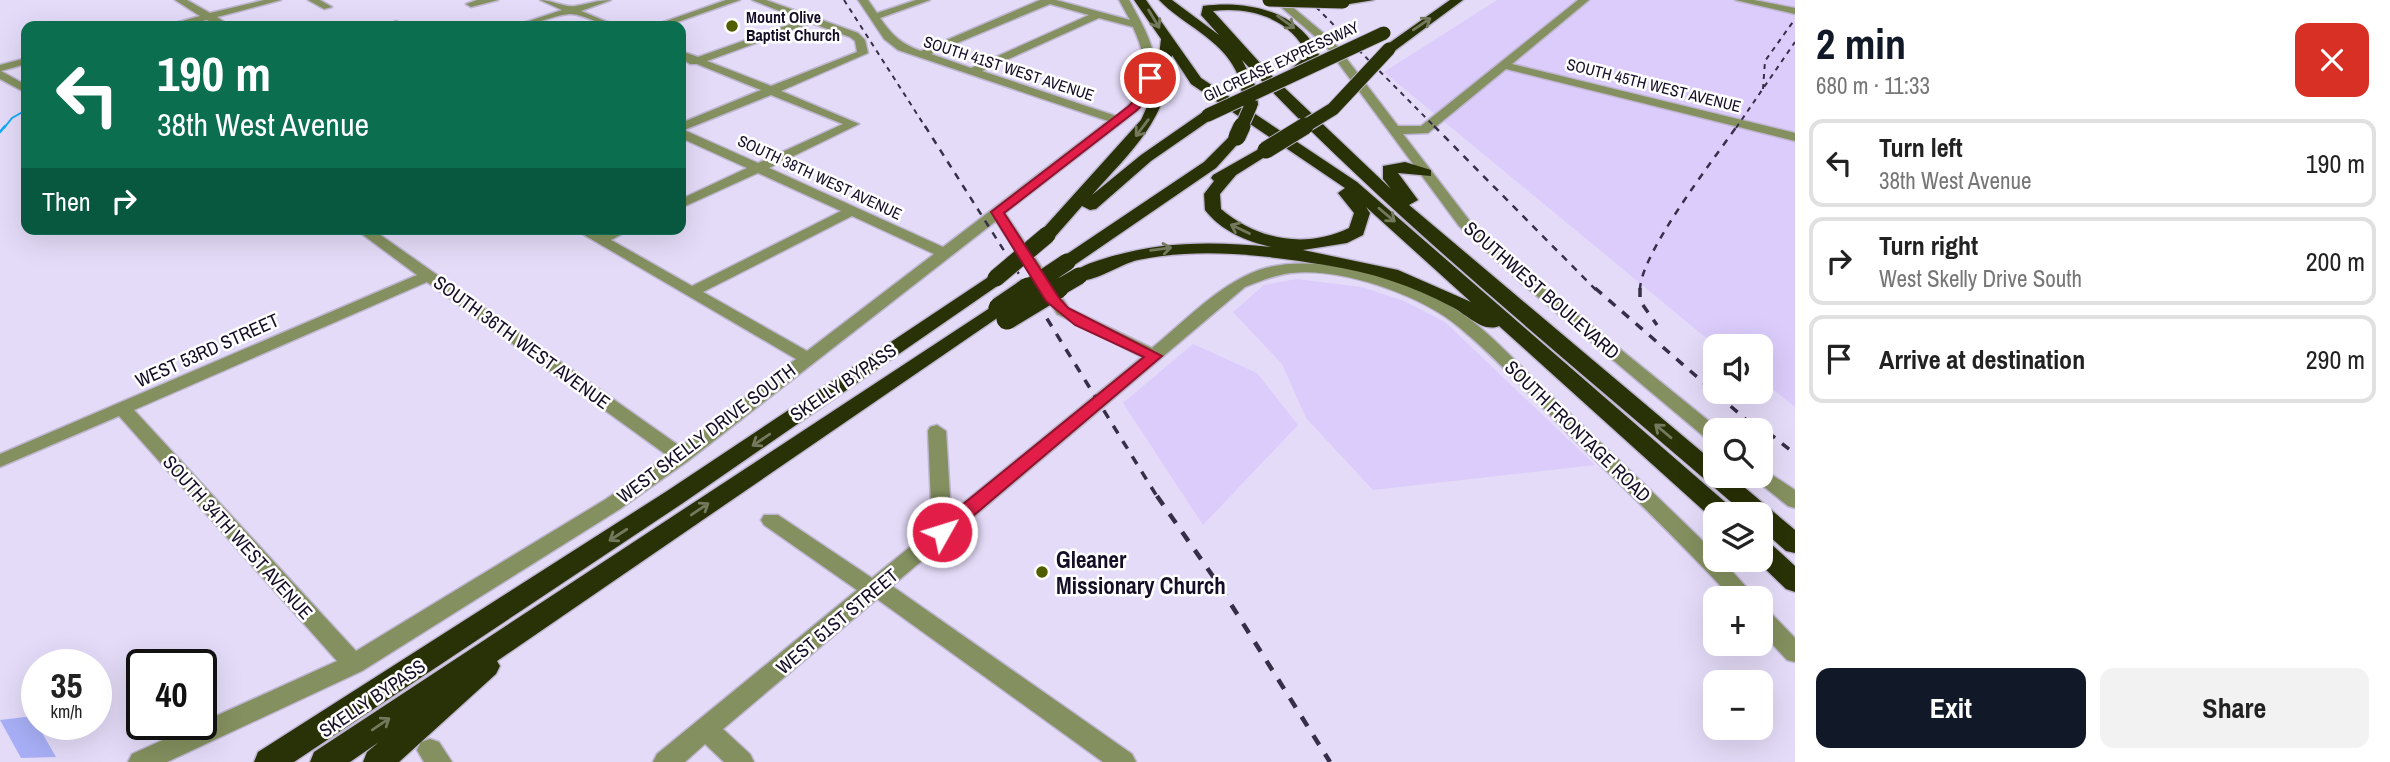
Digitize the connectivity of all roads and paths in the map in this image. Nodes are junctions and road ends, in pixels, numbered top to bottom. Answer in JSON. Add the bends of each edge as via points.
{"nodes":[{"id":1,"x":180,"y":0,"type":"edge"},
{"id":2,"x":276,"y":0,"type":"edge"},
{"id":3,"x":313,"y":0,"type":"edge"},
{"id":4,"x":493,"y":0,"type":"edge"},
{"id":5,"x":545,"y":0,"type":"edge"},
{"id":6,"x":606,"y":0,"type":"edge"},
{"id":7,"x":735,"y":0,"type":"edge"},
{"id":8,"x":757,"y":0,"type":"edge"},
{"id":9,"x":863,"y":0,"type":"edge"},
{"id":10,"x":925,"y":0,"type":"edge"},
{"id":11,"x":1124,"y":0,"type":"edge"},
{"id":12,"x":1140,"y":0,"type":"edge"},
{"id":13,"x":1165,"y":0,"type":"edge"},
{"id":14,"x":1269,"y":0,"type":"edge"},
{"id":15,"x":1278,"y":0,"type":"edge"},
{"id":16,"x":1368,"y":0,"type":"edge"},
{"id":17,"x":1457,"y":0,"type":"edge"},
{"id":18,"x":1584,"y":0,"type":"edge"},
{"id":19,"x":1740,"y":0,"type":"edge"},
{"id":20,"x":1047,"y":1,"type":"edge"},
{"id":21,"x":471,"y":4,"type":"dead end"},
{"id":22,"x":327,"y":7,"type":"dead end"},
{"id":23,"x":572,"y":10,"type":"junction"},
{"id":24,"x":1795,"y":11,"type":"edge"},
{"id":25,"x":1097,"y":15,"type":"junction"},
{"id":26,"x":208,"y":17,"type":"junction"},
{"id":27,"x":875,"y":17,"type":"junction"},
{"id":28,"x":813,"y":19,"type":"junction"},
{"id":29,"x":191,"y":21,"type":"edge"},
{"id":30,"x":216,"y":21,"type":"edge"},
{"id":31,"x":536,"y":21,"type":"edge"},
{"id":32,"x":599,"y":21,"type":"edge"},
{"id":33,"x":672,"y":21,"type":"edge"},
{"id":34,"x":1138,"y":25,"type":"junction"},
{"id":35,"x":1389,"y":29,"type":"dead end"},
{"id":36,"x":1166,"y":40,"type":"junction"},
{"id":37,"x":1230,"y":40,"type":"junction"},
{"id":38,"x":920,"y":55,"type":"junction"},
{"id":39,"x":686,"y":56,"type":"edge"},
{"id":40,"x":698,"y":61,"type":"junction"},
{"id":41,"x":21,"y":62,"type":"edge"},
{"id":42,"x":686,"y":65,"type":"edge"},
{"id":43,"x":1505,"y":65,"type":"junction"},
{"id":44,"x":0,"y":68,"type":"edge"},
{"id":45,"x":973,"y":71,"type":"junction"},
{"id":46,"x":0,"y":74,"type":"edge"},
{"id":47,"x":1287,"y":78,"type":"junction"},
{"id":48,"x":21,"y":87,"type":"edge"},
{"id":49,"x":773,"y":90,"type":"junction"},
{"id":50,"x":1117,"y":120,"type":"junction"},
{"id":51,"x":686,"y":125,"type":"edge"},
{"id":52,"x":1392,"y":130,"type":"junction"},
{"id":53,"x":1424,"y":130,"type":"junction"},
{"id":54,"x":686,"y":135,"type":"edge"},
{"id":55,"x":1795,"y":136,"type":"edge"},
{"id":56,"x":1408,"y":150,"type":"junction"},
{"id":57,"x":1314,"y":158,"type":"junction"},
{"id":58,"x":758,"y":168,"type":"junction"},
{"id":59,"x":1388,"y":169,"type":"junction"},
{"id":60,"x":1229,"y":173,"type":"junction"},
{"id":61,"x":1425,"y":173,"type":"junction"},
{"id":62,"x":686,"y":202,"type":"edge"},
{"id":63,"x":852,"y":211,"type":"junction"},
{"id":64,"x":997,"y":212,"type":"junction"},
{"id":65,"x":1131,"y":219,"type":"junction"},
{"id":66,"x":1047,"y":234,"type":"junction"},
{"id":67,"x":371,"y":235,"type":"edge"},
{"id":68,"x":591,"y":235,"type":"edge"},
{"id":69,"x":611,"y":235,"type":"edge"},
{"id":70,"x":600,"y":240,"type":"junction"},
{"id":71,"x":944,"y":253,"type":"junction"},
{"id":72,"x":1471,"y":267,"type":"junction"},
{"id":73,"x":1073,"y":269,"type":"junction"},
{"id":74,"x":430,"y":275,"type":"junction"},
{"id":75,"x":1394,"y":287,"type":"joint"},
{"id":76,"x":691,"y":292,"type":"junction"},
{"id":77,"x":1154,"y":356,"type":"junction"},
{"id":78,"x":806,"y":357,"type":"junction"},
{"id":79,"x":1571,"y":381,"type":"junction"},
{"id":80,"x":122,"y":409,"type":"junction"},
{"id":81,"x":1703,"y":426,"type":"edge"},
{"id":82,"x":937,"y":431,"type":"dead end"},
{"id":83,"x":681,"y":456,"type":"junction"},
{"id":84,"x":0,"y":461,"type":"edge"},
{"id":85,"x":1703,"y":466,"type":"edge"},
{"id":86,"x":1773,"y":483,"type":"edge"},
{"id":87,"x":1729,"y":488,"type":"edge"},
{"id":88,"x":1795,"y":501,"type":"edge"},
{"id":89,"x":1709,"y":502,"type":"edge"},
{"id":90,"x":771,"y":520,"type":"dead end"},
{"id":91,"x":942,"y":532,"type":"junction"},
{"id":92,"x":1795,"y":544,"type":"edge"},
{"id":93,"x":1773,"y":561,"type":"edge"},
{"id":94,"x":1795,"y":582,"type":"edge"},
{"id":95,"x":1734,"y":586,"type":"edge"},
{"id":96,"x":878,"y":588,"type":"junction"},
{"id":97,"x":542,"y":615,"type":"junction"},
{"id":98,"x":1773,"y":630,"type":"edge"},
{"id":99,"x":1795,"y":653,"type":"edge"},
{"id":100,"x":354,"y":664,"type":"junction"},
{"id":101,"x":706,"y":729,"type":"junction"},
{"id":102,"x":141,"y":762,"type":"edge"},
{"id":103,"x":269,"y":762,"type":"edge"},
{"id":104,"x":325,"y":762,"type":"edge"},
{"id":105,"x":378,"y":762,"type":"edge"},
{"id":106,"x":666,"y":762,"type":"edge"},
{"id":107,"x":741,"y":762,"type":"edge"},
{"id":108,"x":1123,"y":762,"type":"edge"}],
"edges":[{"from":1,"to":26,"type":"street"},
{"from":2,"to":26,"type":"street"},
{"from":3,"to":22,"type":"street"},
{"from":4,"to":21,"type":"street"},
{"from":5,"to":23,"type":"street"},
{"from":6,"to":23,"type":"street"},
{"from":7,"to":33,"type":"street"},
{"from":8,"to":28,"type":"street"},
{"from":9,"to":27,"type":"street"},
{"from":10,"to":27,"type":"street"},
{"from":11,"to":34,"type":"street","name":"WEST SKELLY DRIVE SOUTH"},
{"from":12,"to":36,"type":"highway","one_way":true},
{"from":13,"to":37,"type":"highway"},
{"from":13,"to":65,"type":"highway","bridge":true,"via":[[1238,60],[1251,105],[1237,137],[1210,165]]},
{"from":14,"to":16,"type":"highway","bridge":true},
{"from":15,"to":52,"type":"street","name":"SOUTHWEST BOULEVARD","via":[[1328,43]]},
{"from":60,"to":17,"type":"highway","one_way":true,"bridge":true,"via":[[1333,109],[1389,50]]},
{"from":18,"to":43,"type":"street"},
{"from":19,"to":24,"type":"street"},
{"from":20,"to":25,"type":"street"},
{"from":20,"to":38,"type":"street"},
{"from":23,"to":31,"type":"street"},
{"from":23,"to":32,"type":"street"},
{"from":25,"to":34,"type":"street"},
{"from":25,"to":45,"type":"street"},
{"from":26,"to":29,"type":"street"},
{"from":26,"to":30,"type":"street"},
{"from":27,"to":38,"type":"street","name":"SOUTH 41ST WEST AVENUE","via":[[893,43]]},
{"from":28,"to":40,"type":"street"},
{"from":28,"to":49,"type":"street","via":[[854,35],[863,45],[863,53]]},
{"from":34,"to":50,"type":"street","name":"WEST SKELLY DRIVE SOUTH","via":[[1149,52],[1150,78],[1142,100]]},
{"from":35,"to":47,"type":"highway","name":"GILCREASE EXPRESSWAY","bridge":true},
{"from":36,"to":57,"type":"highway","via":[[1208,92]]},
{"from":36,"to":66,"type":"highway","name":"SKELLY BYPASS","one_way":true,"via":[[1165,85],[1154,113]]},
{"from":37,"to":47,"type":"highway","one_way":true,"bridge":true,"via":[[1207,15],[1210,6],[1237,3],[1267,10],[1299,31],[1313,52],[1310,62]]},
{"from":37,"to":72,"type":"highway","via":[[1348,160]]},
{"from":38,"to":45,"type":"street","name":"SOUTH 41ST WEST AVENUE"},
{"from":39,"to":40,"type":"street"},
{"from":40,"to":42,"type":"street"},
{"from":40,"to":49,"type":"street"},
{"from":41,"to":44,"type":"street"},
{"from":43,"to":53,"type":"street"},
{"from":43,"to":55,"type":"street","name":"SOUTH 45TH WEST AVENUE"},
{"from":45,"to":50,"type":"street","name":"SOUTH 41ST WEST AVENUE"},
{"from":46,"to":48,"type":"street"},
{"from":47,"to":66,"type":"highway","name":"GILCREASE EXPRESSWAY","bridge":true,"via":[[1208,115]]},
{"from":49,"to":51,"type":"street"},
{"from":49,"to":58,"type":"street","via":[[853,124]]},
{"from":50,"to":64,"type":"street","name":"WEST SKELLY DRIVE SOUTH"},
{"from":52,"to":53,"type":"street"},
{"from":52,"to":56,"type":"street","name":"SOUTHWEST BOULEVARD"},
{"from":53,"to":56,"type":"street"},
{"from":54,"to":58,"type":"street","name":"SOUTH 38TH WEST AVENUE"},
{"from":56,"to":59,"type":"highway"},
{"from":56,"to":61,"type":"street","name":"SOUTHWEST BOULEVARD"},
{"from":57,"to":60,"type":"highway","one_way":true,"via":[[1362,213],[1361,225],[1347,237],[1303,245],[1240,231],[1219,217],[1211,202],[1216,187]]},
{"from":57,"to":79,"type":"highway","one_way":true,"via":[[1392,219]]},
{"from":58,"to":62,"type":"street"},
{"from":58,"to":63,"type":"street","name":"SOUTH 38TH WEST AVENUE"},
{"from":59,"to":61,"type":"highway","via":[[1405,167]]},
{"from":59,"to":72,"type":"highway","via":[[1394,183]]},
{"from":60,"to":65,"type":"highway"},
{"from":61,"to":81,"type":"street","name":"SOUTHWEST BOULEVARD","via":[[1464,223],[1507,264]]},
{"from":63,"to":71,"type":"street","name":"SOUTH 38TH WEST AVENUE"},
{"from":63,"to":76,"type":"street"},
{"from":64,"to":71,"type":"street","name":"WEST SKELLY DRIVE SOUTH"},
{"from":64,"to":77,"type":"street","via":[[1063,311]]},
{"from":65,"to":73,"type":"highway"},
{"from":66,"to":103,"type":"highway","name":"SKELLY BYPASS","one_way":true,"bridge":true,"via":[[996,278],[675,497]]},
{"from":67,"to":74,"type":"street","name":"SOUTH 36TH WEST AVENUE"},
{"from":68,"to":70,"type":"street"},
{"from":69,"to":70,"type":"street"},
{"from":70,"to":76,"type":"street"},
{"from":71,"to":78,"type":"street","name":"WEST SKELLY DRIVE SOUTH"},
{"from":85,"to":72,"type":"highway","one_way":true},
{"from":73,"to":79,"type":"highway","one_way":true,"via":[[1187,246],[1223,246],[1362,265],[1454,299]]},
{"from":97,"to":73,"type":"highway","name":"SKELLY BYPASS","one_way":true,"bridge":true,"via":[[908,369]]},
{"from":74,"to":80,"type":"street","name":"WEST 53RD STREET"},
{"from":74,"to":83,"type":"street","name":"SOUTH 36TH WEST AVENUE"},
{"from":75,"to":77,"type":"street","name":"WEST 51ST STREET","via":[[1318,270],[1267,271],[1240,284]]},
{"from":75,"to":95,"type":"street","name":"SOUTH FRONTAGE ROAD","via":[[1447,311],[1478,333]]},
{"from":76,"to":78,"type":"street"},
{"from":77,"to":91,"type":"street","name":"WEST 51ST STREET"},
{"from":78,"to":83,"type":"street","name":"WEST SKELLY DRIVE SOUTH"},
{"from":79,"to":89,"type":"highway"},
{"from":80,"to":84,"type":"street","name":"WEST 53RD STREET"},
{"from":80,"to":100,"type":"street","name":"SOUTH 34TH WEST AVENUE"},
{"from":82,"to":91,"type":"street"},
{"from":83,"to":100,"type":"street","name":"WEST SKELLY DRIVE SOUTH","via":[[528,559]]},
{"from":86,"to":88,"type":"street"},
{"from":87,"to":92,"type":"highway"},
{"from":90,"to":96,"type":"street","via":[[864,584]]},
{"from":91,"to":96,"type":"street","name":"WEST 51ST STREET"},
{"from":93,"to":94,"type":"highway"},
{"from":96,"to":101,"type":"street","name":"WEST 51ST STREET"},
{"from":96,"to":108,"type":"street"},
{"from":104,"to":97,"type":"highway","name":"SKELLY BYPASS","one_way":true},
{"from":97,"to":105,"type":"highway"},
{"from":98,"to":99,"type":"street"},
{"from":100,"to":102,"type":"street","name":"WEST SKELLY DRIVE SOUTH"},
{"from":101,"to":106,"type":"street","name":"WEST 51ST STREET"},
{"from":101,"to":107,"type":"street"}]}
